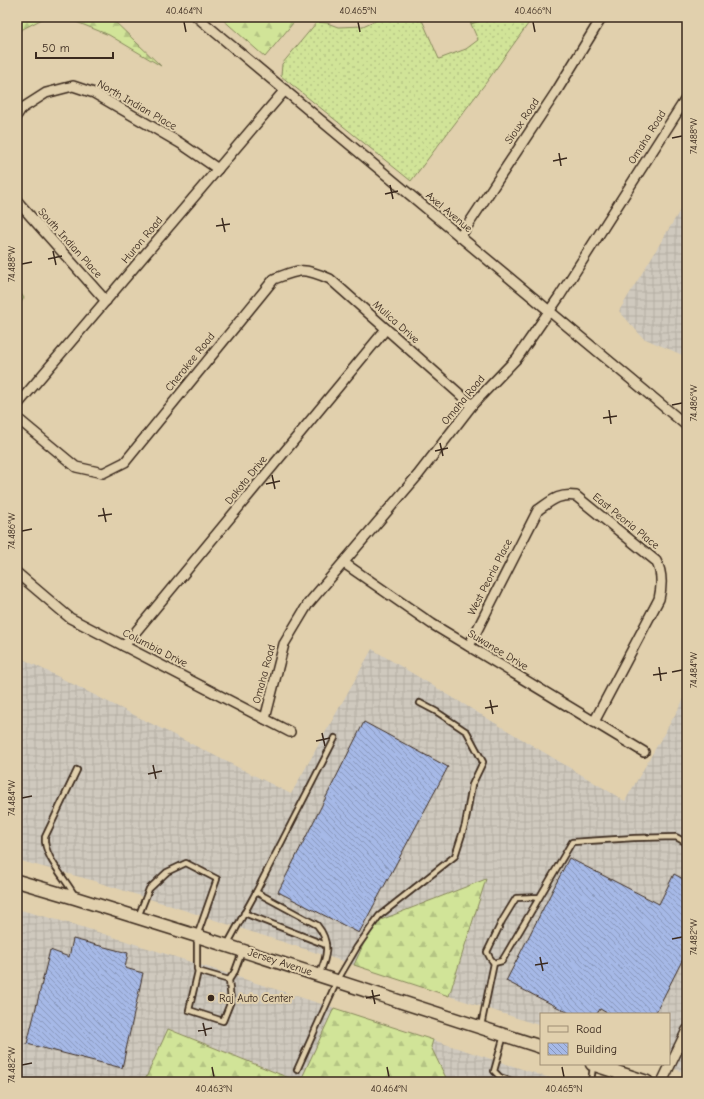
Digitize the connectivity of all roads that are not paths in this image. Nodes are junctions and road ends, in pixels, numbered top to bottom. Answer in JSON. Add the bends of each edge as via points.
{"nodes":[{"id":1,"x":196,"y":17,"type":"edge"},
{"id":2,"x":602,"y":17,"type":"edge"},
{"id":3,"x":284,"y":90,"type":"junction"},
{"id":4,"x":687,"y":97,"type":"edge"},
{"id":5,"x":17,"y":115,"type":"edge"},
{"id":6,"x":218,"y":169,"type":"junction"},
{"id":7,"x":17,"y":201,"type":"edge"},
{"id":8,"x":460,"y":237,"type":"junction"},
{"id":9,"x":298,"y":270,"type":"joint"},
{"id":10,"x":106,"y":301,"type":"junction"},
{"id":11,"x":550,"y":311,"type":"junction"},
{"id":12,"x":386,"y":329,"type":"junction"},
{"id":13,"x":17,"y":405,"type":"edge"},
{"id":14,"x":472,"y":405,"type":"junction"},
{"id":15,"x":17,"y":418,"type":"edge"},
{"id":16,"x":687,"y":426,"type":"edge"},
{"id":17,"x":522,"y":540,"type":"joint"},
{"id":18,"x":344,"y":563,"type":"junction"},
{"id":19,"x":17,"y":573,"type":"edge"},
{"id":20,"x":124,"y":646,"type":"junction"},
{"id":21,"x":469,"y":646,"type":"junction"},
{"id":22,"x":420,"y":703,"type":"dead end"},
{"id":23,"x":265,"y":719,"type":"junction"},
{"id":24,"x":594,"y":722,"type":"junction"},
{"id":25,"x":290,"y":732,"type":"dead end"},
{"id":26,"x":335,"y":738,"type":"dead end"},
{"id":27,"x":644,"y":752,"type":"dead end"},
{"id":28,"x":77,"y":770,"type":"dead end"},
{"id":29,"x":687,"y":843,"type":"edge"},
{"id":30,"x":17,"y":882,"type":"edge"},
{"id":31,"x":256,"y":892,"type":"junction"},
{"id":32,"x":539,"y":897,"type":"junction"},
{"id":33,"x":75,"y":898,"type":"junction"},
{"id":34,"x":244,"y":913,"type":"junction"},
{"id":35,"x":138,"y":917,"type":"junction"},
{"id":36,"x":197,"y":936,"type":"junction"},
{"id":37,"x":226,"y":945,"type":"junction"},
{"id":38,"x":326,"y":945,"type":"junction"},
{"id":39,"x":242,"y":950,"type":"junction"},
{"id":40,"x":494,"y":963,"type":"junction"},
{"id":41,"x":198,"y":971,"type":"junction"},
{"id":42,"x":319,"y":975,"type":"junction"},
{"id":43,"x":229,"y":980,"type":"junction"},
{"id":44,"x":337,"y":981,"type":"junction"},
{"id":45,"x":480,"y":1028,"type":"junction"},
{"id":46,"x":687,"y":1030,"type":"edge"},
{"id":47,"x":504,"y":1035,"type":"junction"},
{"id":48,"x":540,"y":1047,"type":"edge"},
{"id":49,"x":592,"y":1065,"type":"edge"},
{"id":50,"x":595,"y":1065,"type":"edge"},
{"id":51,"x":297,"y":1070,"type":"dead end"},
{"id":52,"x":514,"y":1082,"type":"edge"},
{"id":53,"x":591,"y":1082,"type":"edge"},
{"id":54,"x":647,"y":1082,"type":"edge"},
{"id":55,"x":662,"y":1082,"type":"edge"}],
"edges":[{"from":1,"to":3,"type":"street","name":"Axel Avenue"},
{"from":2,"to":8,"type":"street","name":"Sioux Road","via":[[556,92]]},
{"from":3,"to":6,"type":"street","name":"Huron Road"},
{"from":3,"to":8,"type":"street","name":"Axel Avenue"},
{"from":4,"to":11,"type":"street","name":"Omaha Road"},
{"from":5,"to":6,"type":"street","name":"North Indian Place","via":[[21,109],[46,93],[73,86],[94,93],[180,143]]},
{"from":6,"to":10,"type":"street","name":"Huron Road"},
{"from":7,"to":10,"type":"street","name":"South Indian Place"},
{"from":8,"to":11,"type":"street","name":"Axel Avenue"},
{"from":9,"to":12,"type":"street","name":"Mulica Drive","via":[[313,271],[330,279]]},
{"from":9,"to":15,"type":"street","name":"Cherokee Road","via":[[274,279],[124,462],[103,473],[76,467]]},
{"from":10,"to":13,"type":"street","name":"Huron Road"},
{"from":11,"to":14,"type":"street","name":"Omaha Road","via":[[517,358]]},
{"from":11,"to":16,"type":"street","name":"Axel Avenue"},
{"from":12,"to":14,"type":"street","name":"Mulica Drive"},
{"from":12,"to":20,"type":"street","name":"Dakota Drive"},
{"from":14,"to":18,"type":"street","name":"Omaha Road","via":[[418,475]]},
{"from":17,"to":21,"type":"street","name":"West Peoria Place"},
{"from":17,"to":24,"type":"street","name":"East Peoria Place","via":[[538,510],[564,495],[576,496],[656,561],[660,567],[662,577],[659,599]]},
{"from":18,"to":21,"type":"street","name":"Suwanee Drive","via":[[432,624]]},
{"from":18,"to":23,"type":"street","name":"Omaha Road","via":[[308,604],[284,644]]},
{"from":19,"to":20,"type":"street","name":"Columbia Drive","via":[[70,618]]},
{"from":20,"to":23,"type":"street","name":"Columbia Drive"},
{"from":21,"to":24,"type":"street","name":"Suwanee Drive"},
{"from":22,"to":44,"type":"lane","via":[[467,732],[484,762],[472,785],[465,825],[455,856],[379,916]]},
{"from":23,"to":25,"type":"street","name":"Columbia Drive"},
{"from":24,"to":27,"type":"street","name":"Suwanee Drive"},
{"from":26,"to":31,"type":"lane"},
{"from":28,"to":33,"type":"lane","via":[[44,837],[44,843],[56,868]]},
{"from":29,"to":32,"type":"lane","via":[[676,837],[572,842]]},
{"from":30,"to":33,"type":"main road","name":"Jersey Avenue"},
{"from":31,"to":34,"type":"lane"},
{"from":31,"to":38,"type":"lane","via":[[317,925],[322,930]]},
{"from":32,"to":40,"type":"lane","via":[[502,961]]},
{"from":32,"to":40,"type":"lane","via":[[516,898],[488,952]]},
{"from":33,"to":35,"type":"main road","name":"Jersey Avenue"},
{"from":34,"to":37,"type":"lane"},
{"from":34,"to":38,"type":"lane"},
{"from":35,"to":36,"type":"main road","name":"Jersey Avenue"},
{"from":35,"to":36,"type":"lane","via":[[149,889],[167,872],[186,863],[217,879]]},
{"from":36,"to":37,"type":"main road","name":"Jersey Avenue"},
{"from":36,"to":41,"type":"lane"},
{"from":37,"to":39,"type":"main road","name":"Jersey Avenue"},
{"from":38,"to":42,"type":"lane","via":[[326,958]]},
{"from":39,"to":42,"type":"main road","name":"Jersey Avenue"},
{"from":39,"to":43,"type":"lane"},
{"from":40,"to":45,"type":"lane"},
{"from":41,"to":43,"type":"lane"},
{"from":41,"to":43,"type":"lane","via":[[189,1010],[223,1021],[231,1001]]},
{"from":42,"to":44,"type":"main road","name":"Jersey Avenue"},
{"from":44,"to":45,"type":"main road","name":"Jersey Avenue"},
{"from":44,"to":51,"type":"lane"},
{"from":45,"to":47,"type":"main road","name":"Jersey Avenue"},
{"from":46,"to":55,"type":"street"},
{"from":47,"to":48,"type":"main road","name":"Jersey Avenue"},
{"from":47,"to":52,"type":"lane","via":[[494,1070],[500,1077]]},
{"from":49,"to":53,"type":"lane"},
{"from":50,"to":54,"type":"main road"}]}
